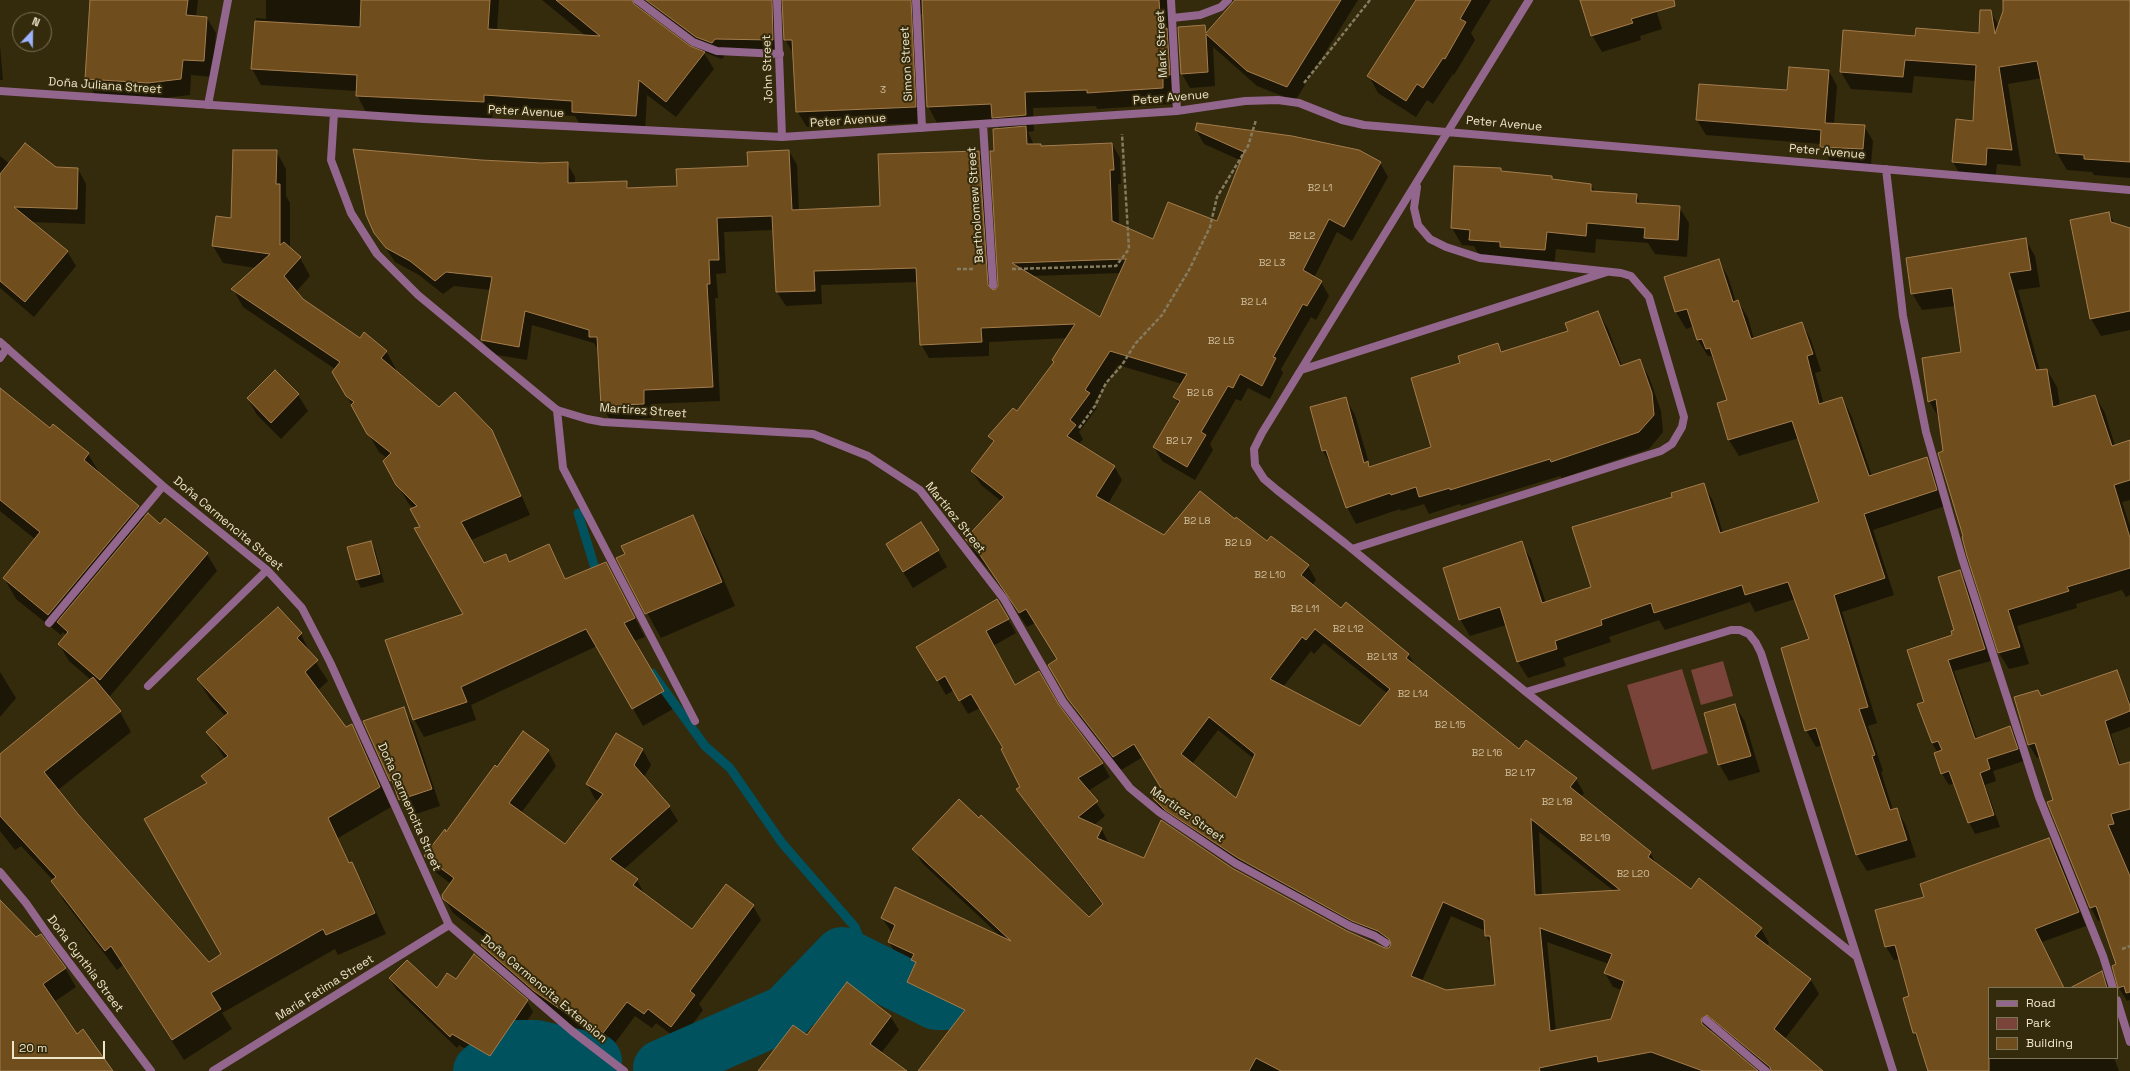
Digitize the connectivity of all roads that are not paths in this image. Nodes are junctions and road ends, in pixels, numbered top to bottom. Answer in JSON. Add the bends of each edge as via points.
{"nodes":[{"id":1,"x":228,"y":0,"type":"edge"},
{"id":2,"x":637,"y":0,"type":"edge"},
{"id":3,"x":777,"y":0,"type":"edge"},
{"id":4,"x":916,"y":0,"type":"edge"},
{"id":5,"x":1171,"y":0,"type":"edge"},
{"id":6,"x":1228,"y":0,"type":"edge"},
{"id":7,"x":1529,"y":0,"type":"edge"},
{"id":8,"x":1172,"y":18,"type":"junction"},
{"id":9,"x":780,"y":54,"type":"junction"},
{"id":10,"x":0,"y":91,"type":"edge"},
{"id":11,"x":208,"y":105,"type":"junction"},
{"id":12,"x":1177,"y":111,"type":"junction"},
{"id":13,"x":334,"y":113,"type":"junction"},
{"id":14,"x":983,"y":124,"type":"junction"},
{"id":15,"x":922,"y":128,"type":"junction"},
{"id":16,"x":1448,"y":131,"type":"junction"},
{"id":17,"x":782,"y":137,"type":"junction"},
{"id":18,"x":1886,"y":169,"type":"junction"},
{"id":19,"x":1419,"y":178,"type":"junction"},
{"id":20,"x":2130,"y":190,"type":"edge"},
{"id":21,"x":1610,"y":272,"type":"junction"},
{"id":22,"x":993,"y":285,"type":"dead end"},
{"id":23,"x":0,"y":342,"type":"edge"},
{"id":24,"x":7,"y":348,"type":"junction"},
{"id":25,"x":0,"y":358,"type":"edge"},
{"id":26,"x":1301,"y":370,"type":"junction"},
{"id":27,"x":557,"y":410,"type":"junction"},
{"id":28,"x":163,"y":486,"type":"junction"},
{"id":29,"x":1352,"y":549,"type":"junction"},
{"id":30,"x":267,"y":570,"type":"junction"},
{"id":31,"x":49,"y":623,"type":"dead end"},
{"id":32,"x":148,"y":686,"type":"dead end"},
{"id":33,"x":1526,"y":692,"type":"junction"},
{"id":34,"x":695,"y":722,"type":"dead end"},
{"id":35,"x":0,"y":872,"type":"edge"},
{"id":36,"x":449,"y":925,"type":"junction"},
{"id":37,"x":1386,"y":942,"type":"dead end"},
{"id":38,"x":1857,"y":957,"type":"junction"},
{"id":39,"x":2113,"y":987,"type":"edge"},
{"id":40,"x":2118,"y":1003,"type":"edge"},
{"id":41,"x":1706,"y":1020,"type":"dead end"},
{"id":42,"x":2130,"y":1042,"type":"edge"},
{"id":43,"x":151,"y":1071,"type":"edge"},
{"id":44,"x":213,"y":1071,"type":"edge"},
{"id":45,"x":624,"y":1071,"type":"edge"},
{"id":46,"x":1766,"y":1071,"type":"edge"},
{"id":47,"x":1893,"y":1071,"type":"edge"}],
"edges":[{"from":1,"to":11,"type":"street"},
{"from":2,"to":9,"type":"street","via":[[693,42],[717,52]]},
{"from":3,"to":9,"type":"street","name":"John Street"},
{"from":4,"to":15,"type":"street","name":"Simon Street"},
{"from":5,"to":8,"type":"street","name":"Mark Street"},
{"from":6,"to":8,"type":"street","via":[[1221,7],[1200,15]]},
{"from":7,"to":16,"type":"street"},
{"from":8,"to":12,"type":"street","name":"Mark Street"},
{"from":9,"to":17,"type":"street","name":"John Street"},
{"from":10,"to":11,"type":"street","name":"Doña Juliana Street"},
{"from":11,"to":13,"type":"street","name":"Peter Avenue"},
{"from":12,"to":14,"type":"street","name":"Peter Avenue"},
{"from":12,"to":16,"type":"street","name":"Peter Avenue","via":[[1260,100],[1290,101],[1342,120],[1364,125]]},
{"from":13,"to":17,"type":"street","name":"Peter Avenue"},
{"from":13,"to":27,"type":"street","name":"Martirez Street","via":[[332,160],[351,213],[377,254],[418,295]]},
{"from":14,"to":15,"type":"street","name":"Peter Avenue"},
{"from":14,"to":22,"type":"street","name":"Bartholomew Street"},
{"from":15,"to":17,"type":"street","name":"Peter Avenue"},
{"from":16,"to":18,"type":"street","name":"Peter Avenue"},
{"from":16,"to":19,"type":"street"},
{"from":18,"to":20,"type":"street","name":"Peter Avenue"},
{"from":18,"to":39,"type":"street","via":[[1903,316],[1926,432],[1962,558],[2039,797],[2103,956]]},
{"from":19,"to":21,"type":"street","via":[[1414,208],[1418,225],[1430,239],[1480,258]]},
{"from":19,"to":26,"type":"street"},
{"from":21,"to":26,"type":"street"},
{"from":21,"to":29,"type":"street","via":[[1631,276],[1649,297],[1684,417],[1682,427],[1672,444],[1661,451]]},
{"from":23,"to":24,"type":"street","name":"Doña Carmencita Street"},
{"from":24,"to":25,"type":"street"},
{"from":24,"to":28,"type":"street","name":"Doña Carmencita Street"},
{"from":26,"to":29,"type":"street","via":[[1254,449],[1255,465],[1277,490]]},
{"from":27,"to":34,"type":"street","via":[[564,468]]},
{"from":27,"to":37,"type":"street","name":"Martirez Street","via":[[603,422],[813,434],[868,456],[920,490],[1004,599],[1063,702],[1130,788],[1159,812],[1235,863],[1350,926]]},
{"from":28,"to":30,"type":"street","name":"Doña Carmencita Street"},
{"from":28,"to":31,"type":"street"},
{"from":29,"to":33,"type":"street"},
{"from":30,"to":32,"type":"street"},
{"from":30,"to":36,"type":"street","name":"Doña Carmencita Street","via":[[302,608],[330,662]]},
{"from":33,"to":38,"type":"street"},
{"from":33,"to":38,"type":"street","via":[[1731,630],[1749,634],[1761,653]]},
{"from":35,"to":43,"type":"street","name":"Doña Cynthia Street"},
{"from":36,"to":44,"type":"street","name":"Maria Fatima Street"},
{"from":36,"to":45,"type":"street","name":"Doña Carmencita Extension","via":[[572,1031]]},
{"from":38,"to":47,"type":"street"},
{"from":40,"to":42,"type":"street"},
{"from":41,"to":46,"type":"street"}]}
